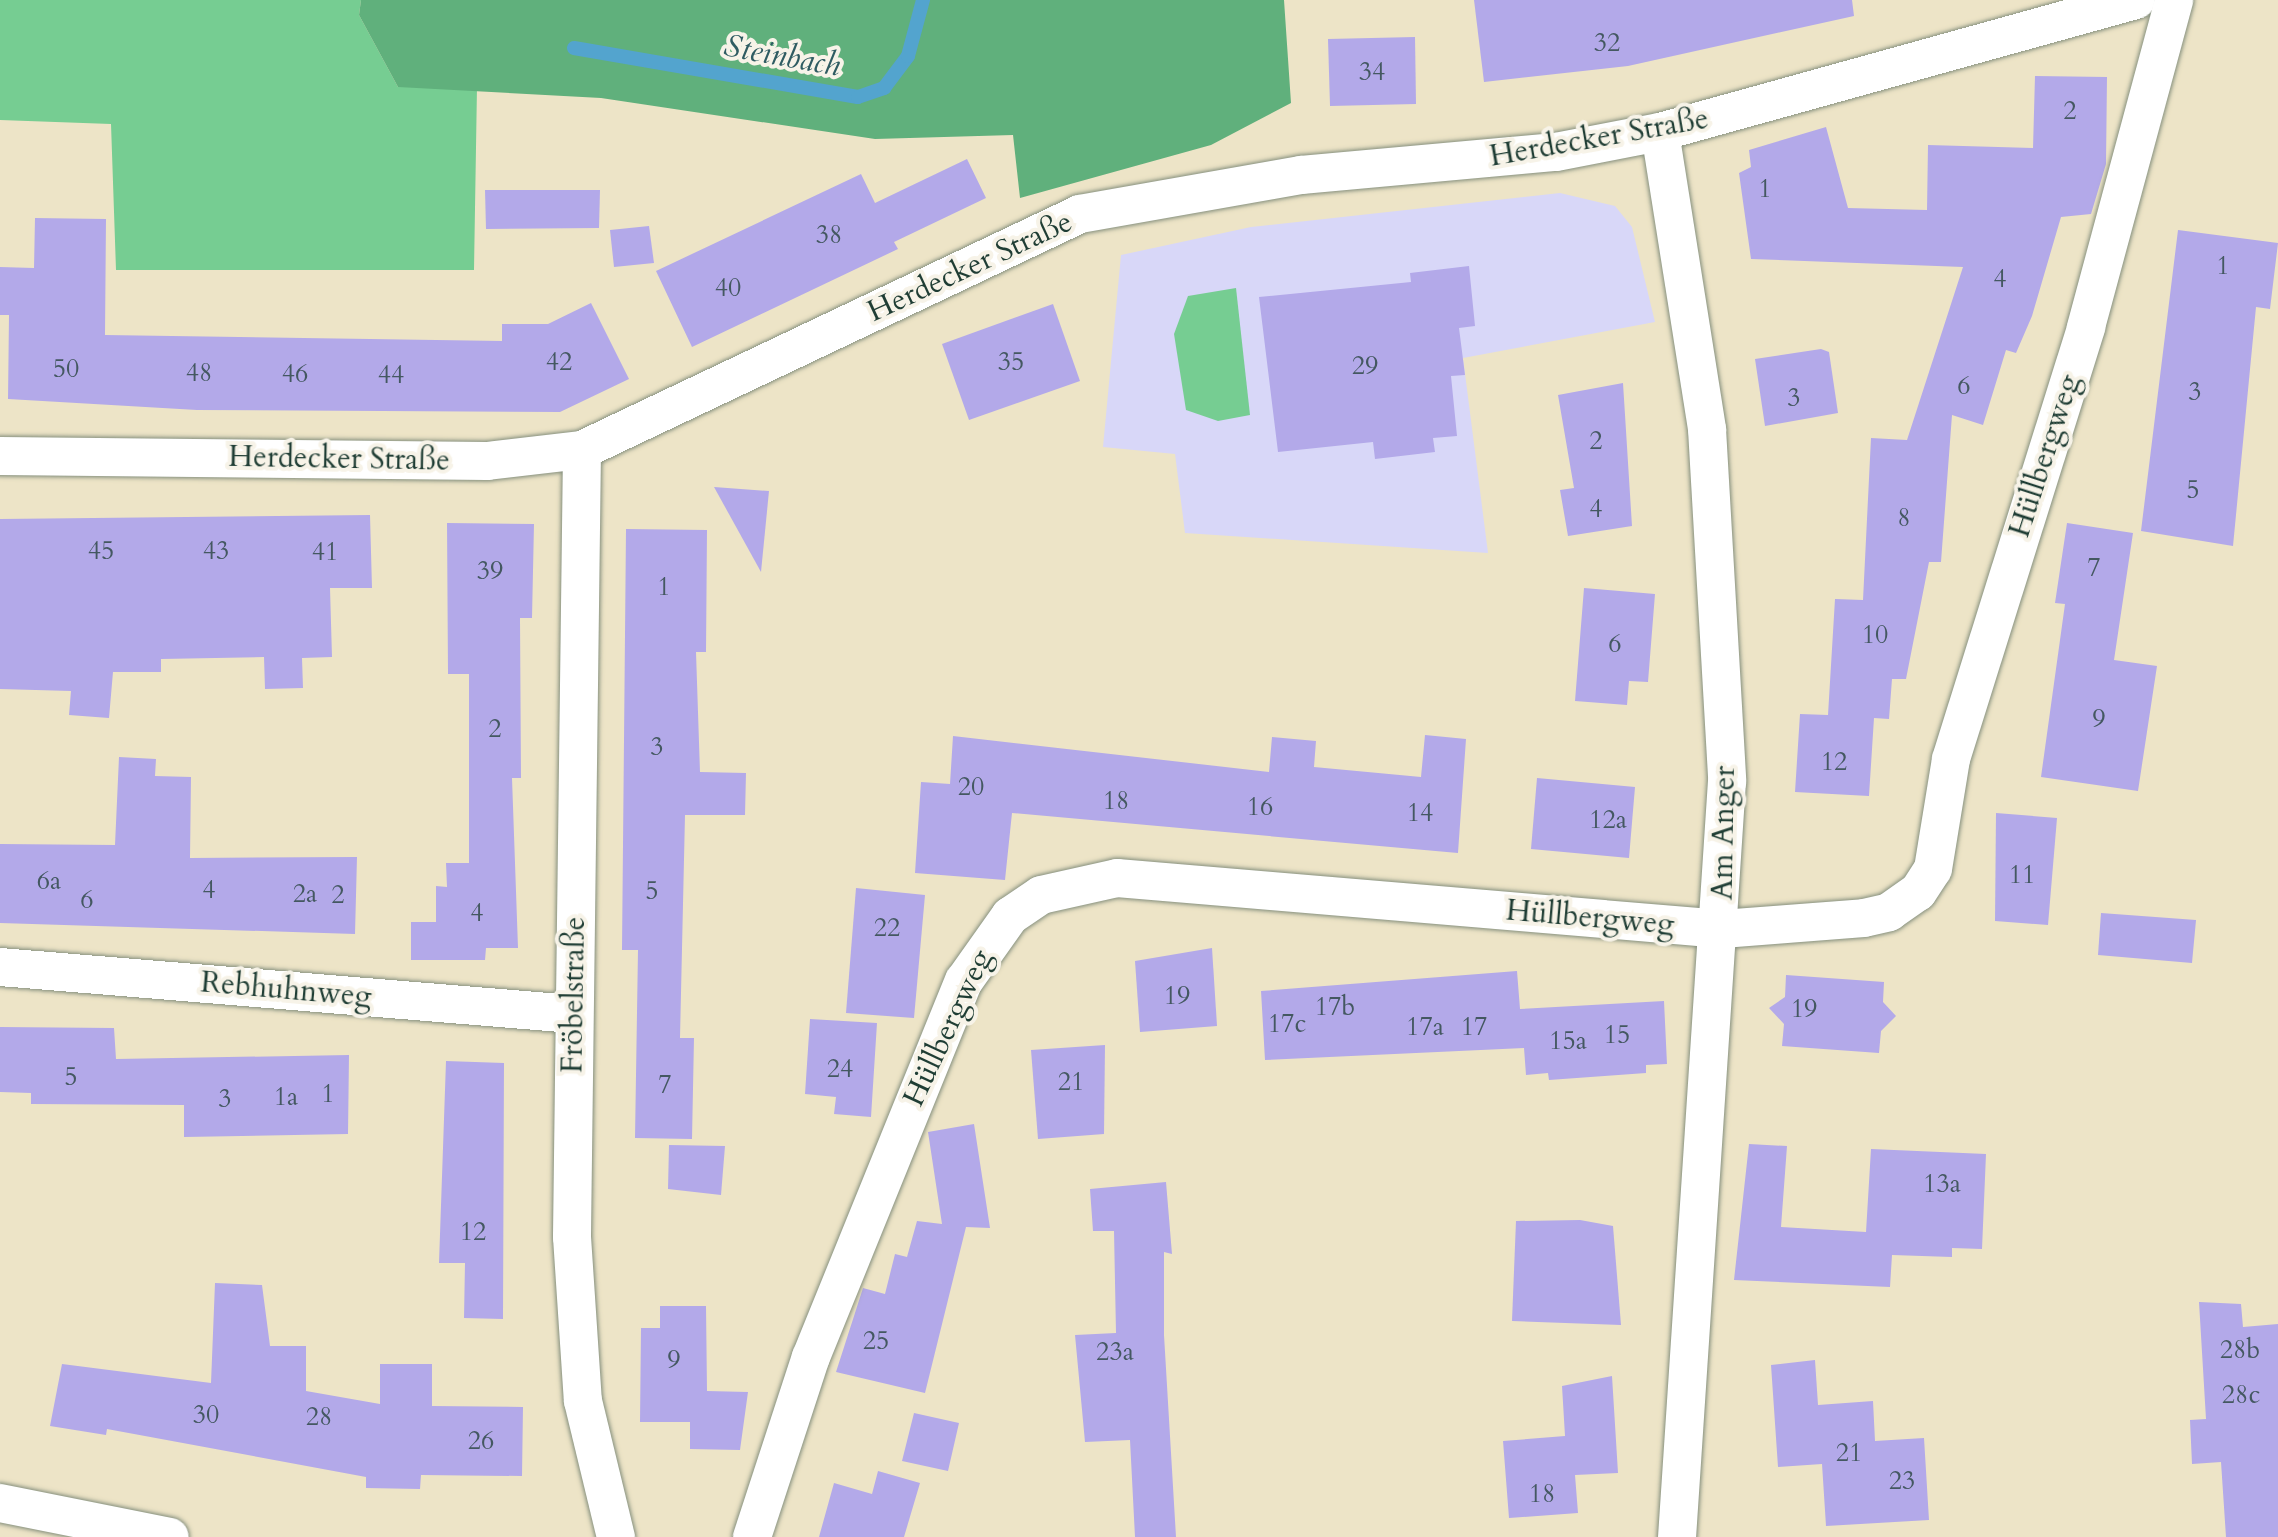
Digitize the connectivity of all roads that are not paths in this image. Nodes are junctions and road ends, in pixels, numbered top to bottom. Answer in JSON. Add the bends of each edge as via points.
{"nodes":[{"id":1,"x":2136,"y":0,"type":"edge"},
{"id":2,"x":2174,"y":0,"type":"edge"},
{"id":3,"x":1660,"y":132,"type":"junction"},
{"id":4,"x":582,"y":450,"type":"junction"},
{"id":5,"x":0,"y":456,"type":"edge"},
{"id":6,"x":1722,"y":929,"type":"junction"},
{"id":7,"x":0,"y":967,"type":"edge"},
{"id":8,"x":573,"y":1014,"type":"junction"},
{"id":9,"x":0,"y":1503,"type":"edge"},
{"id":10,"x":170,"y":1537,"type":"edge"},
{"id":11,"x":616,"y":1537,"type":"edge"},
{"id":12,"x":752,"y":1537,"type":"edge"},
{"id":13,"x":1677,"y":1537,"type":"edge"}],
"edges":[{"from":1,"to":3,"type":"street","name":"Herdecker Straße"},
{"from":2,"to":6,"type":"street","name":"Hüllbergweg","via":[[2086,327],[1951,759],[1933,869],[1918,892],[1889,912]]},
{"from":3,"to":4,"type":"street","name":"Herdecker Straße","via":[[1556,152],[1301,175],[1080,214]]},
{"from":3,"to":6,"type":"street","name":"Am Anger","via":[[1707,429],[1722,612]]},
{"from":4,"to":5,"type":"street","name":"Herdecker Straße","via":[[487,461]]},
{"from":4,"to":8,"type":"street","name":"Fröbelstraße"},
{"from":6,"to":12,"type":"street","name":"Hüllbergweg","via":[[1117,878],[1041,895],[1010,916],[964,981],[811,1357]]},
{"from":6,"to":13,"type":"street","name":"Am Anger"},
{"from":7,"to":8,"type":"street","name":"Rebhuhnweg"},
{"from":8,"to":11,"type":"street","name":"Fröbelstraße","via":[[572,1237],[583,1401]]},
{"from":9,"to":10,"type":"street"}]}
